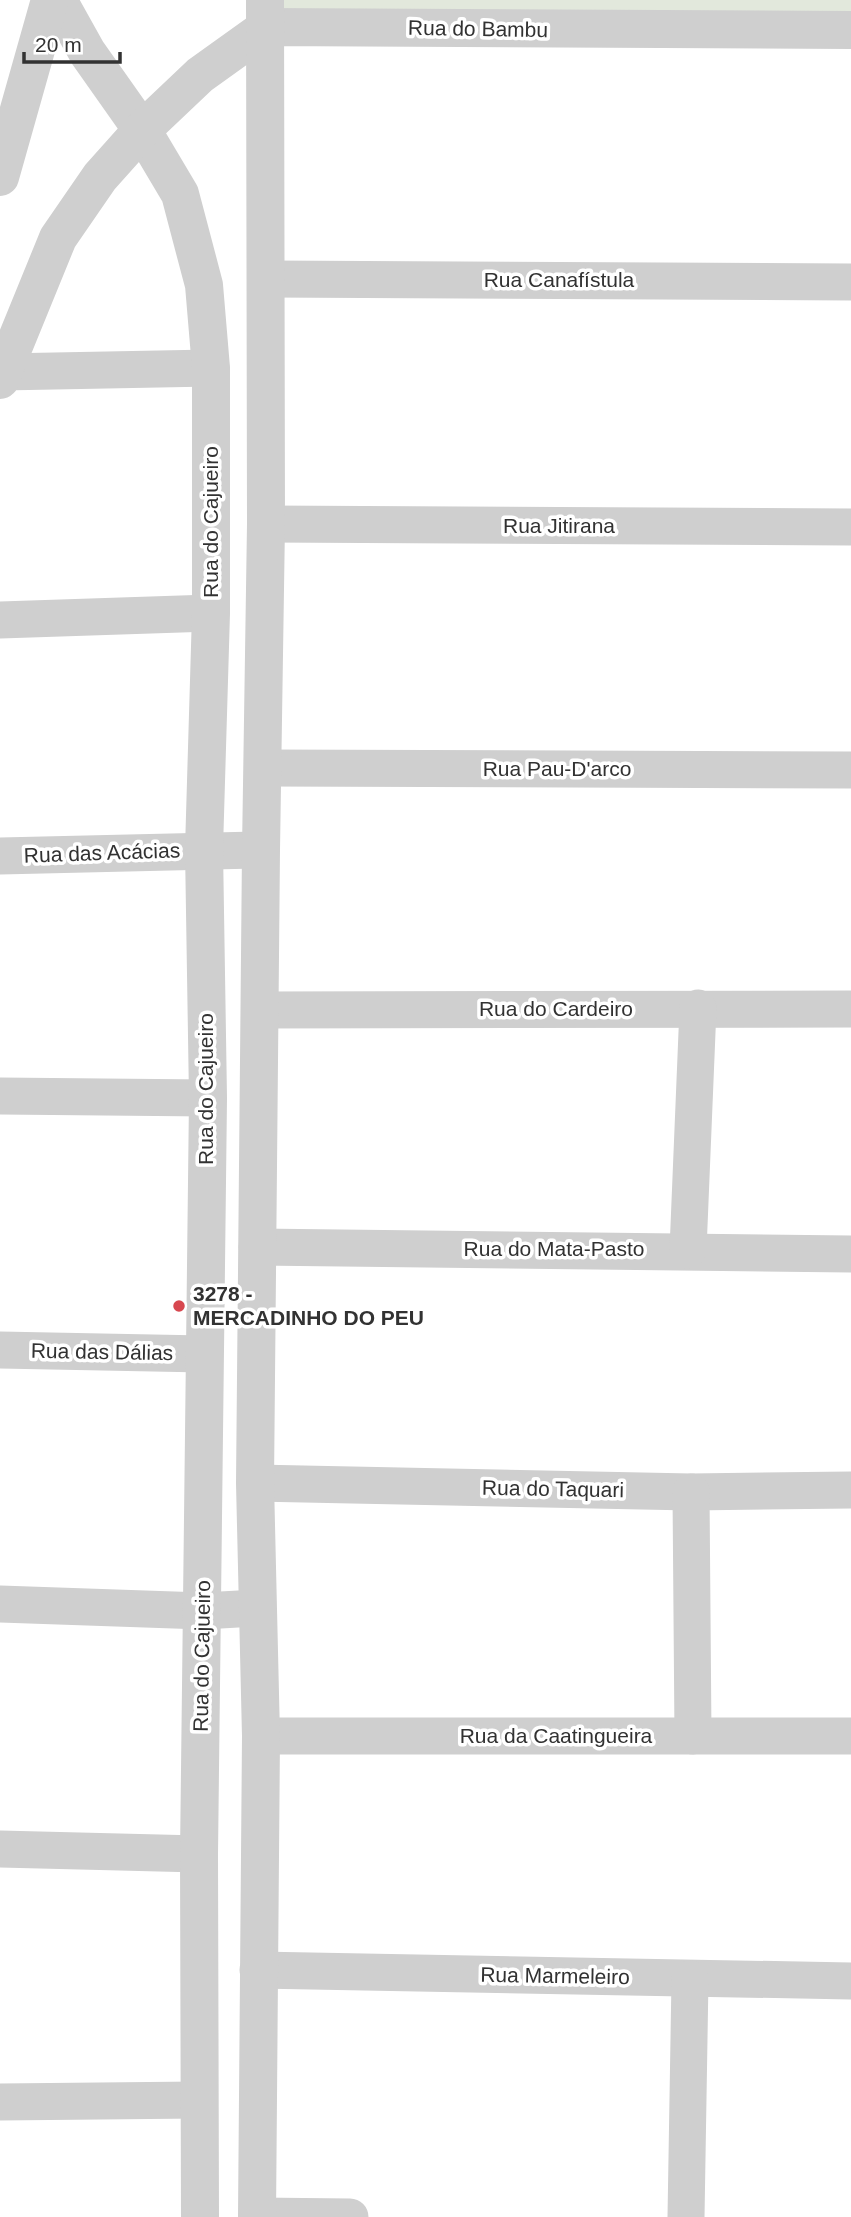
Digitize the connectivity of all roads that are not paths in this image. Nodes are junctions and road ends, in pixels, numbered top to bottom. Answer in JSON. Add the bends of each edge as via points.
{"nodes":[{"id":1,"x":50,"y":0,"type":"edge"},
{"id":2,"x":58,"y":0,"type":"edge"},
{"id":3,"x":266,"y":14,"type":"edge"},
{"id":4,"x":851,"y":30,"type":"edge"},
{"id":5,"x":142,"y":130,"type":"junction"},
{"id":6,"x":0,"y":177,"type":"edge"},
{"id":7,"x":267,"y":279,"type":"junction"},
{"id":8,"x":851,"y":282,"type":"edge"},
{"id":9,"x":211,"y":368,"type":"junction"},
{"id":10,"x":1,"y":376,"type":"edge"},
{"id":11,"x":211,"y":459,"type":"junction"},
{"id":12,"x":266,"y":459,"type":"junction"},
{"id":13,"x":266,"y":524,"type":"junction"},
{"id":14,"x":851,"y":527,"type":"edge"},
{"id":15,"x":211,"y":613,"type":"junction"},
{"id":16,"x":0,"y":620,"type":"edge"},
{"id":17,"x":263,"y":768,"type":"junction"},
{"id":18,"x":851,"y":770,"type":"edge"},
{"id":19,"x":204,"y":849,"type":"junction"},
{"id":20,"x":261,"y":850,"type":"junction"},
{"id":21,"x":0,"y":856,"type":"edge"},
{"id":22,"x":698,"y":1008,"type":"junction"},
{"id":23,"x":851,"y":1009,"type":"edge"},
{"id":24,"x":261,"y":1010,"type":"junction"},
{"id":25,"x":0,"y":1096,"type":"edge"},
{"id":26,"x":208,"y":1098,"type":"junction"},
{"id":27,"x":257,"y":1247,"type":"junction"},
{"id":28,"x":688,"y":1250,"type":"junction"},
{"id":29,"x":851,"y":1254,"type":"edge"},
{"id":30,"x":0,"y":1350,"type":"edge"},
{"id":31,"x":204,"y":1354,"type":"junction"},
{"id":32,"x":255,"y":1483,"type":"junction"},
{"id":33,"x":851,"y":1490,"type":"edge"},
{"id":34,"x":691,"y":1492,"type":"junction"},
{"id":35,"x":0,"y":1604,"type":"edge"},
{"id":36,"x":257,"y":1608,"type":"junction"},
{"id":37,"x":203,"y":1611,"type":"junction"},
{"id":38,"x":261,"y":1736,"type":"junction"},
{"id":39,"x":693,"y":1736,"type":"junction"},
{"id":40,"x":851,"y":1736,"type":"edge"},
{"id":41,"x":0,"y":1849,"type":"edge"},
{"id":42,"x":199,"y":1854,"type":"junction"},
{"id":43,"x":258,"y":1970,"type":"junction"},
{"id":44,"x":690,"y":1979,"type":"junction"},
{"id":45,"x":851,"y":1981,"type":"edge"},
{"id":46,"x":198,"y":2100,"type":"junction"},
{"id":47,"x":0,"y":2102,"type":"edge"},
{"id":48,"x":257,"y":2216,"type":"edge"},
{"id":49,"x":200,"y":2217,"type":"edge"},
{"id":50,"x":350,"y":2217,"type":"edge"},
{"id":51,"x":686,"y":2217,"type":"edge"}],
"edges":[{"from":1,"to":6,"type":"street"},
{"from":2,"to":5,"type":"street","name":"Rua do Cajueiro","via":[[87,52]]},
{"from":3,"to":4,"type":"street","name":"Rua do Bambu"},
{"from":3,"to":5,"type":"street"},
{"from":3,"to":7,"type":"street"},
{"from":5,"to":9,"type":"street","name":"Rua do Cajueiro","via":[[180,194],[204,285]]},
{"from":5,"to":10,"type":"street","via":[[100,177],[58,238]]},
{"from":7,"to":8,"type":"street","name":"Rua Canafístula"},
{"from":7,"to":12,"type":"street"},
{"from":9,"to":10,"type":"street"},
{"from":9,"to":11,"type":"street","name":"Rua do Cajueiro"},
{"from":11,"to":12,"type":"street"},
{"from":11,"to":15,"type":"street","name":"Rua do Cajueiro"},
{"from":12,"to":13,"type":"street"},
{"from":13,"to":14,"type":"street","name":"Rua Jitirana"},
{"from":13,"to":17,"type":"street"},
{"from":15,"to":16,"type":"street"},
{"from":15,"to":19,"type":"street","name":"Rua do Cajueiro"},
{"from":17,"to":18,"type":"street","name":"Rua Pau-D'arco"},
{"from":17,"to":20,"type":"street"},
{"from":19,"to":20,"type":"street","name":"Rua das Acácias"},
{"from":19,"to":21,"type":"street","name":"Rua das Acácias"},
{"from":19,"to":26,"type":"street","name":"Rua do Cajueiro"},
{"from":20,"to":24,"type":"street"},
{"from":22,"to":23,"type":"street","name":"Rua do Cardeiro"},
{"from":22,"to":24,"type":"street","name":"Rua do Cardeiro"},
{"from":22,"to":28,"type":"street"},
{"from":24,"to":27,"type":"street"},
{"from":25,"to":26,"type":"street"},
{"from":26,"to":31,"type":"street","name":"Rua do Cajueiro"},
{"from":27,"to":28,"type":"street","name":"Rua do Mata-Pasto"},
{"from":27,"to":32,"type":"street"},
{"from":28,"to":29,"type":"street","name":"Rua do Mata-Pasto"},
{"from":30,"to":31,"type":"street","name":"Rua das Dálias"},
{"from":31,"to":37,"type":"street","name":"Rua do Cajueiro"},
{"from":32,"to":34,"type":"street","name":"Rua do Taquari"},
{"from":32,"to":36,"type":"street"},
{"from":33,"to":34,"type":"street","name":"Rua do Taquari"},
{"from":34,"to":39,"type":"street"},
{"from":35,"to":37,"type":"street"},
{"from":36,"to":37,"type":"street"},
{"from":36,"to":38,"type":"street"},
{"from":37,"to":42,"type":"street","name":"Rua do Cajueiro"},
{"from":38,"to":39,"type":"street","name":"Rua da Caatingueira"},
{"from":38,"to":43,"type":"street"},
{"from":39,"to":40,"type":"street","name":"Rua da Caatingueira"},
{"from":41,"to":42,"type":"street"},
{"from":42,"to":46,"type":"street","name":"Rua do Cajueiro"},
{"from":43,"to":44,"type":"street","name":"Rua Marmeleiro"},
{"from":43,"to":48,"type":"street"},
{"from":44,"to":45,"type":"street","name":"Rua Marmeleiro"},
{"from":44,"to":51,"type":"street"},
{"from":46,"to":47,"type":"street"},
{"from":46,"to":49,"type":"street","name":"Rua do Cajueiro"},
{"from":48,"to":50,"type":"street"}]}
